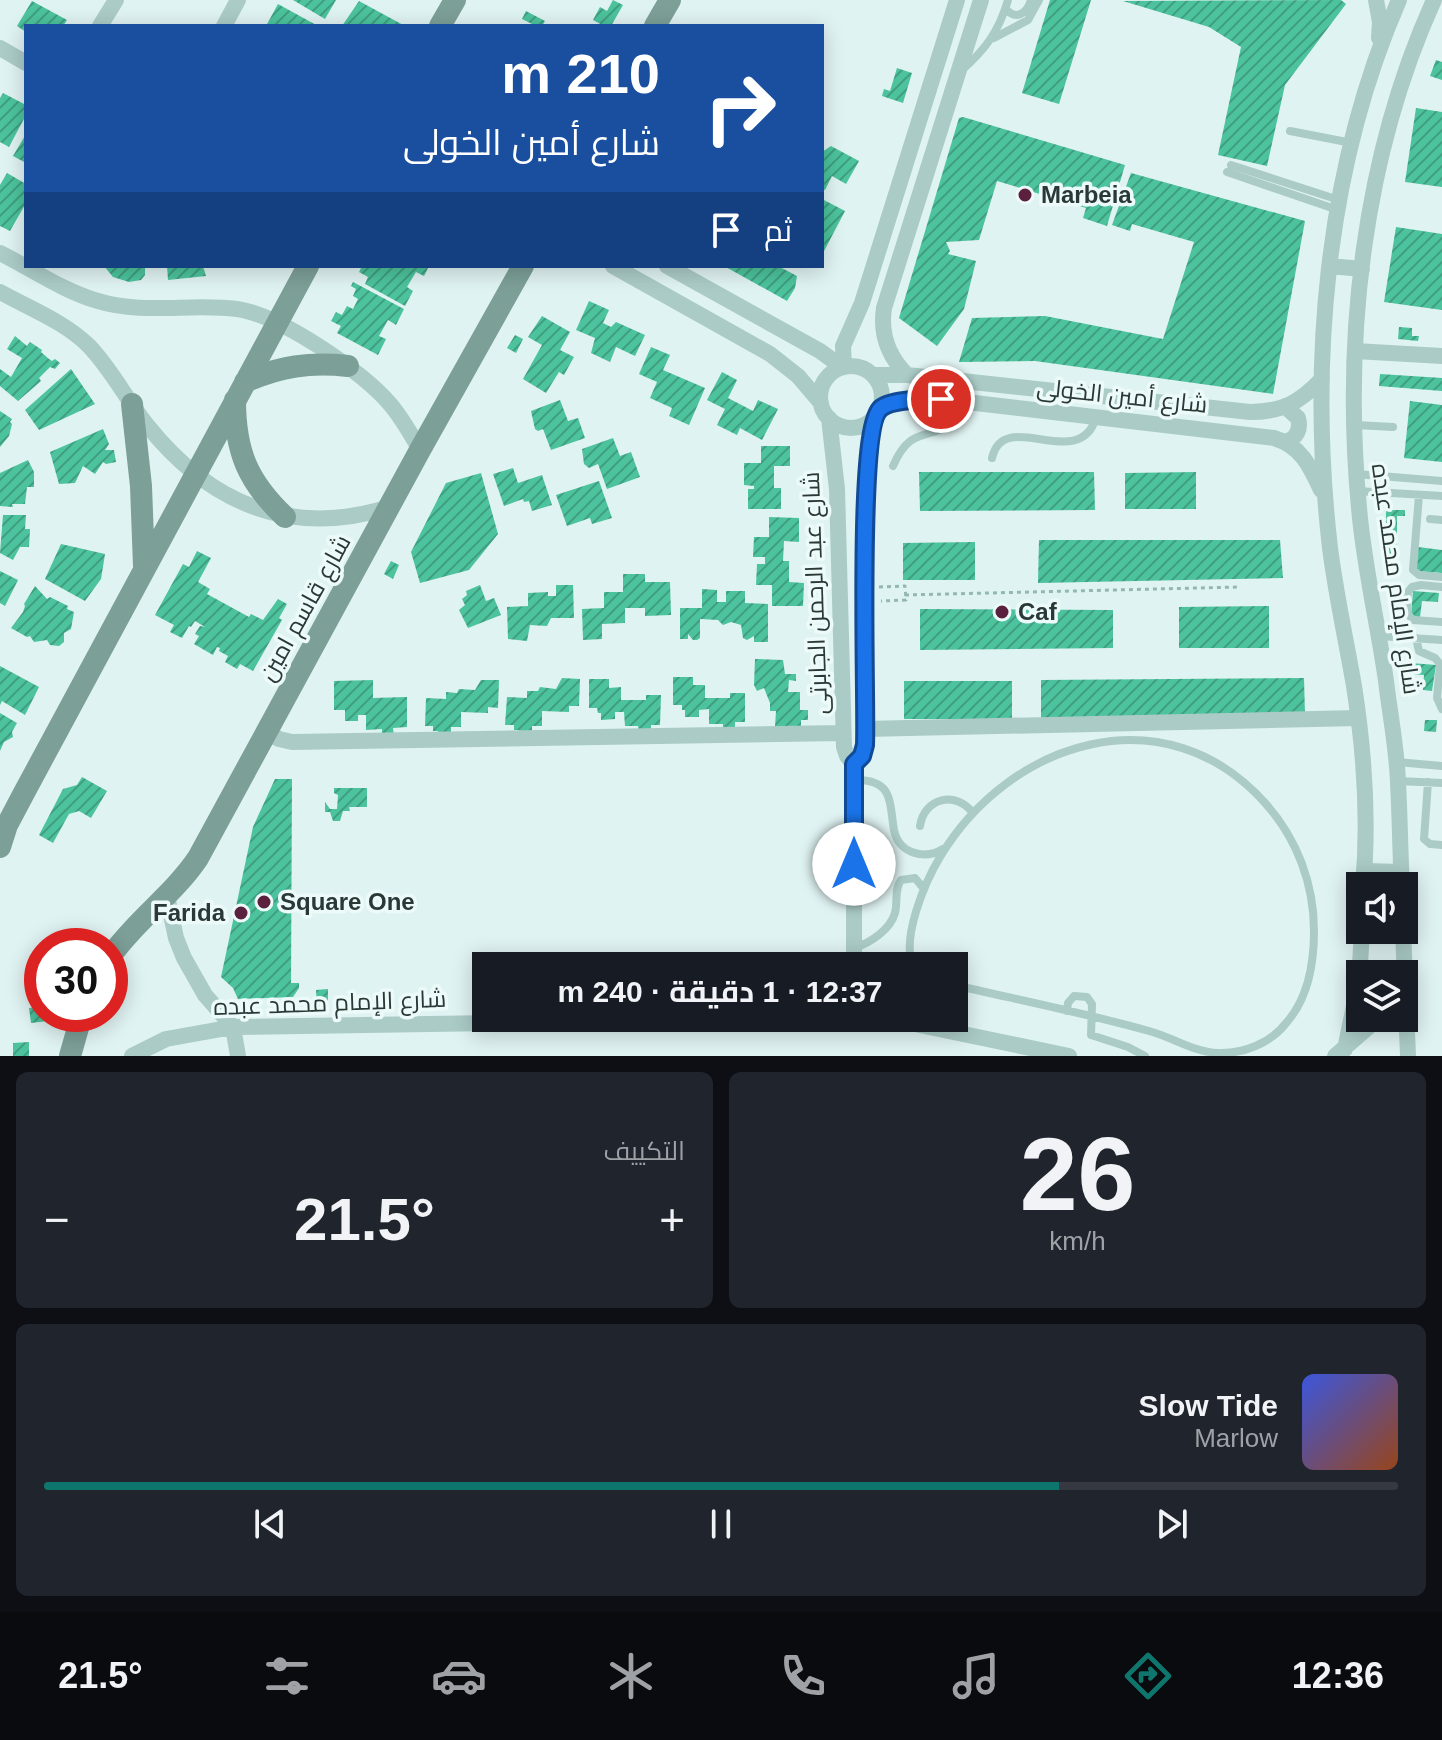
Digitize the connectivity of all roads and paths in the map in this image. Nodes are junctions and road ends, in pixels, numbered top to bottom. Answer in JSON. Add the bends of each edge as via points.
{"nodes":[{"id":1,"x":116,"y":0,"type":"edge"},
{"id":2,"x":238,"y":0,"type":"edge"},
{"id":3,"x":455,"y":0,"type":"edge"},
{"id":4,"x":670,"y":0,"type":"edge"},
{"id":5,"x":957,"y":0,"type":"edge"},
{"id":6,"x":981,"y":0,"type":"edge"},
{"id":7,"x":1031,"y":0,"type":"edge"},
{"id":8,"x":1039,"y":0,"type":"edge"},
{"id":9,"x":1376,"y":0,"type":"edge"},
{"id":10,"x":1399,"y":0,"type":"edge"},
{"id":11,"x":1434,"y":0,"type":"edge"},
{"id":12,"x":1007,"y":4,"type":"edge"},
{"id":13,"x":101,"y":24,"type":"edge"},
{"id":14,"x":225,"y":24,"type":"edge"},
{"id":15,"x":441,"y":24,"type":"edge"},
{"id":16,"x":657,"y":24,"type":"edge"},
{"id":17,"x":994,"y":38,"type":"junction"},
{"id":18,"x":0,"y":48,"type":"edge"},
{"id":19,"x":1379,"y":51,"type":"junction"},
{"id":20,"x":24,"y":62,"type":"edge"},
{"id":21,"x":957,"y":74,"type":"junction"},
{"id":22,"x":1290,"y":131,"type":"dead end"},
{"id":23,"x":1353,"y":143,"type":"junction"},
{"id":24,"x":1229,"y":168,"type":"dead end"},
{"id":25,"x":1339,"y":205,"type":"junction"},
{"id":26,"x":0,"y":253,"type":"edge"},
{"id":27,"x":24,"y":266,"type":"edge"},
{"id":28,"x":1330,"y":266,"type":"junction"},
{"id":29,"x":28,"y":268,"type":"edge"},
{"id":30,"x":307,"y":268,"type":"edge"},
{"id":31,"x":522,"y":268,"type":"edge"},
{"id":32,"x":617,"y":268,"type":"edge"},
{"id":33,"x":671,"y":268,"type":"edge"},
{"id":34,"x":1362,"y":269,"type":"junction"},
{"id":35,"x":0,"y":292,"type":"edge"},
{"id":36,"x":277,"y":323,"type":"junction"},
{"id":37,"x":1355,"y":351,"type":"junction"},
{"id":38,"x":1442,"y":356,"type":"edge"},
{"id":39,"x":348,"y":366,"type":"junction"},
{"id":40,"x":843,"y":367,"type":"junction"},
{"id":41,"x":873,"y":375,"type":"junction"},
{"id":42,"x":907,"y":375,"type":"junction"},
{"id":43,"x":1322,"y":379,"type":"junction"},
{"id":44,"x":240,"y":391,"type":"junction"},
{"id":45,"x":965,"y":402,"type":"junction"},
{"id":46,"x":821,"y":403,"type":"junction"},
{"id":47,"x":132,"y":404,"type":"junction"},
{"id":48,"x":1287,"y":408,"type":"junction"},
{"id":49,"x":877,"y":413,"type":"junction"},
{"id":50,"x":1096,"y":417,"type":"junction"},
{"id":51,"x":829,"y":418,"type":"junction"},
{"id":52,"x":1354,"y":425,"type":"junction"},
{"id":53,"x":1393,"y":427,"type":"dead end"},
{"id":54,"x":1286,"y":442,"type":"junction"},
{"id":55,"x":420,"y":450,"type":"junction"},
{"id":56,"x":992,"y":458,"type":"dead end"},
{"id":57,"x":893,"y":466,"type":"dead end"},
{"id":58,"x":196,"y":474,"type":"junction"},
{"id":59,"x":1442,"y":481,"type":"edge"},
{"id":60,"x":1357,"y":482,"type":"junction"},
{"id":61,"x":1419,"y":495,"type":"junction"},
{"id":62,"x":1442,"y":496,"type":"edge"},
{"id":63,"x":1326,"y":501,"type":"junction"},
{"id":64,"x":390,"y":507,"type":"junction"},
{"id":65,"x":285,"y":517,"type":"junction"},
{"id":66,"x":1430,"y":519,"type":"dead end"},
{"id":67,"x":1442,"y":520,"type":"edge"},
{"id":68,"x":144,"y":569,"type":"junction"},
{"id":69,"x":1442,"y":577,"type":"edge"},
{"id":70,"x":884,"y":587,"type":"dead end"},
{"id":71,"x":1239,"y":587,"type":"dead end"},
{"id":72,"x":1442,"y":587,"type":"edge"},
{"id":73,"x":905,"y":595,"type":"junction"},
{"id":74,"x":865,"y":601,"type":"junction"},
{"id":75,"x":1442,"y":622,"type":"edge"},
{"id":76,"x":1377,"y":636,"type":"junction"},
{"id":77,"x":1416,"y":638,"type":"junction"},
{"id":78,"x":1442,"y":640,"type":"edge"},
{"id":79,"x":1442,"y":709,"type":"edge"},
{"id":80,"x":1358,"y":718,"type":"junction"},
{"id":81,"x":865,"y":729,"type":"junction"},
{"id":82,"x":267,"y":732,"type":"junction"},
{"id":83,"x":843,"y":733,"type":"junction"},
{"id":84,"x":1396,"y":762,"type":"junction"},
{"id":85,"x":1442,"y":766,"type":"edge"},
{"id":86,"x":854,"y":772,"type":"junction"},
{"id":87,"x":1398,"y":781,"type":"junction"},
{"id":88,"x":1428,"y":782,"type":"junction"},
{"id":89,"x":1442,"y":783,"type":"edge"},
{"id":90,"x":973,"y":813,"type":"junction"},
{"id":91,"x":920,"y":826,"type":"dead end"},
{"id":92,"x":2,"y":829,"type":"edge"},
{"id":93,"x":1442,"y":845,"type":"edge"},
{"id":94,"x":947,"y":846,"type":"junction"},
{"id":95,"x":0,"y":847,"type":"edge"},
{"id":96,"x":1363,"y":872,"type":"edge"},
{"id":97,"x":1401,"y":872,"type":"edge"},
{"id":98,"x":924,"y":889,"type":"junction"},
{"id":99,"x":167,"y":896,"type":"junction"},
{"id":100,"x":128,"y":934,"type":"edge"},
{"id":101,"x":1361,"y":944,"type":"edge"},
{"id":102,"x":854,"y":948,"type":"junction"},
{"id":103,"x":854,"y":952,"type":"edge"},
{"id":104,"x":910,"y":952,"type":"edge"},
{"id":105,"x":968,"y":988,"type":"edge"},
{"id":106,"x":1067,"y":1011,"type":"junction"},
{"id":107,"x":1091,"y":1017,"type":"junction"},
{"id":108,"x":472,"y":1023,"type":"edge"},
{"id":109,"x":233,"y":1027,"type":"junction"},
{"id":110,"x":77,"y":1032,"type":"edge"},
{"id":111,"x":953,"y":1032,"type":"edge"},
{"id":112,"x":1363,"y":1032,"type":"edge"},
{"id":113,"x":1407,"y":1032,"type":"edge"},
{"id":114,"x":1340,"y":1052,"type":"edge"},
{"id":115,"x":70,"y":1056,"type":"edge"},
{"id":116,"x":132,"y":1056,"type":"edge"},
{"id":117,"x":238,"y":1056,"type":"edge"},
{"id":118,"x":1069,"y":1056,"type":"edge"},
{"id":119,"x":1145,"y":1056,"type":"edge"},
{"id":120,"x":1408,"y":1056,"type":"edge"}],
"edges":[{"from":1,"to":13,"type":"street"},
{"from":2,"to":14,"type":"street"},
{"from":3,"to":15,"type":"main road"},
{"from":4,"to":16,"type":"main road"},
{"from":5,"to":40,"type":"street","via":[[862,303],[843,346]]},
{"from":6,"to":21,"type":"street"},
{"from":7,"to":12,"type":"lane","via":[[1020,15],[1013,15]]},
{"from":8,"to":17,"type":"lane","via":[[1028,20]]},
{"from":9,"to":19,"type":"street"},
{"from":10,"to":19,"type":"street"},
{"from":11,"to":34,"type":"street","name":"شارع الإمام محمد عبده","via":[[1408,64],[1385,145]]},
{"from":12,"to":17,"type":"lane"},
{"from":17,"to":21,"type":"lane"},
{"from":18,"to":20,"type":"street"},
{"from":19,"to":23,"type":"street"},
{"from":21,"to":42,"type":"street","via":[[884,308],[886,344]]},
{"from":22,"to":23,"type":"lane"},
{"from":23,"to":25,"type":"street"},
{"from":24,"to":25,"type":"lane"},
{"from":25,"to":28,"type":"street"},
{"from":26,"to":27,"type":"street"},
{"from":28,"to":34,"type":"street"},
{"from":28,"to":43,"type":"street"},
{"from":29,"to":36,"type":"street","via":[[98,301],[160,310],[239,309]]},
{"from":30,"to":36,"type":"main road"},
{"from":31,"to":55,"type":"main road","name":"شارع قاسم امين"},
{"from":32,"to":46,"type":"street","via":[[770,354]]},
{"from":33,"to":40,"type":"street"},
{"from":34,"to":37,"type":"street","name":"شارع الإمام محمد عبده"},
{"from":35,"to":47,"type":"street","via":[[86,343]]},
{"from":36,"to":39,"type":"street"},
{"from":36,"to":44,"type":"main road"},
{"from":37,"to":38,"type":"street"},
{"from":37,"to":52,"type":"street","name":"شارع الإمام محمد عبده"},
{"from":39,"to":44,"type":"main road","via":[[321,363],[269,371]]},
{"from":39,"to":55,"type":"street","via":[[390,403]]},
{"from":40,"to":41,"type":"street","via":[[857,366]]},
{"from":40,"to":46,"type":"street","via":[[824,381]]},
{"from":41,"to":42,"type":"street","name":"شارع أمين الخولى"},
{"from":41,"to":49,"type":"street","via":[[882,391]]},
{"from":42,"to":48,"type":"street","name":"شارع أمين الخولى","via":[[1250,412]]},
{"from":43,"to":48,"type":"street"},
{"from":43,"to":63,"type":"street"},
{"from":44,"to":58,"type":"main road"},
{"from":44,"to":65,"type":"main road","via":[[235,426],[245,464],[266,499]]},
{"from":45,"to":49,"type":"street","name":"شارع أمين الخولى","via":[[917,400]]},
{"from":45,"to":50,"type":"street","name":"شارع أمين الخولى"},
{"from":45,"to":57,"type":"lane","via":[[952,424],[915,438]]},
{"from":46,"to":51,"type":"street"},
{"from":47,"to":58,"type":"street"},
{"from":47,"to":68,"type":"main road"},
{"from":48,"to":54,"type":"street","via":[[1300,423],[1295,437]]},
{"from":49,"to":51,"type":"street","via":[[855,427]]},
{"from":49,"to":74,"type":"street","name":"شارع عبد الرحمن الجابرتى","via":[[866,480]]},
{"from":50,"to":54,"type":"street","name":"شارع أمين الخولى"},
{"from":50,"to":56,"type":"lane","via":[[1079,440],[1009,438]]},
{"from":51,"to":83,"type":"street","name":"شارع عبد الرحمن الجابرتى","via":[[837,471]]},
{"from":52,"to":53,"type":"lane"},
{"from":52,"to":60,"type":"street","name":"شارع الإمام محمد عبده"},
{"from":54,"to":63,"type":"street","via":[[1307,461]]},
{"from":55,"to":64,"type":"main road","name":"شارع قاسم امين"},
{"from":58,"to":65,"type":"street","via":[[252,506]]},
{"from":58,"to":68,"type":"main road"},
{"from":59,"to":60,"type":"lane"},
{"from":60,"to":61,"type":"lane"},
{"from":60,"to":76,"type":"street","name":"شارع الإمام محمد عبده"},
{"from":61,"to":62,"type":"lane"},
{"from":61,"to":69,"type":"lane","via":[[1413,570]]},
{"from":63,"to":80,"type":"street"},
{"from":64,"to":65,"type":"street","via":[[338,520]]},
{"from":64,"to":82,"type":"main road","name":"شارع قاسم امين"},
{"from":66,"to":67,"type":"lane"},
{"from":68,"to":92,"type":"main road"},
{"from":70,"to":73,"type":"path","via":[[905,586]]},
{"from":71,"to":73,"type":"path"},
{"from":72,"to":75,"type":"lane","via":[[1412,587],[1407,613],[1413,620]]},
{"from":73,"to":74,"type":"path","via":[[906,600]]},
{"from":74,"to":81,"type":"street","name":"شارع عبد الرحمن الجابرتى"},
{"from":76,"to":77,"type":"lane"},
{"from":76,"to":84,"type":"street","name":"شارع الإمام محمد عبده"},
{"from":77,"to":78,"type":"lane"},
{"from":77,"to":79,"type":"lane","via":[[1419,651],[1440,664],[1437,698]]},
{"from":80,"to":81,"type":"street"},
{"from":80,"to":96,"type":"street"},
{"from":81,"to":86,"type":"street","name":"شارع عبد الرحمن الجابرتى","via":[[864,751]]},
{"from":82,"to":83,"type":"street","via":[[292,742]]},
{"from":82,"to":99,"type":"main road","name":"شارع قاسم امين","via":[[198,858]]},
{"from":83,"to":86,"type":"street","name":"شارع عبد الرحمن الجابرتى"},
{"from":84,"to":85,"type":"lane"},
{"from":84,"to":87,"type":"street","name":"شارع الإمام محمد عبده"},
{"from":86,"to":94,"type":"lane","via":[[888,794],[896,837],[909,851],[929,855]]},
{"from":86,"to":102,"type":"street","name":"شارع عبد الرحمن الجابرتى"},
{"from":87,"to":88,"type":"lane"},
{"from":87,"to":97,"type":"street","name":"شارع الإمام محمد عبده"},
{"from":88,"to":89,"type":"lane"},
{"from":88,"to":93,"type":"lane","via":[[1424,839]]},
{"from":90,"to":91,"type":"lane","via":[[959,801],[941,800],[926,809]]},
{"from":90,"to":94,"type":"lane"},
{"from":90,"to":107,"type":"lane","via":[[1015,777],[1060,752],[1101,741],[1143,740],[1176,746],[1222,767],[1261,798],[1291,838],[1309,887],[1314,939],[1310,973],[1298,1006],[1275,1034],[1243,1051],[1218,1053]]},
{"from":92,"to":95,"type":"main road"},
{"from":94,"to":98,"type":"lane"},
{"from":98,"to":102,"type":"lane","via":[[915,878],[901,880],[890,921],[875,938]]},
{"from":98,"to":104,"type":"lane"},
{"from":99,"to":100,"type":"main road","name":"شارع قاسم امين"},
{"from":99,"to":109,"type":"street","via":[[184,958],[205,995]]},
{"from":101,"to":114,"type":"street","via":[[1359,982]]},
{"from":102,"to":103,"type":"street","name":"شارع عبد الرحمن الجابرتى"},
{"from":105,"to":106,"type":"lane"},
{"from":106,"to":107,"type":"lane"},
{"from":106,"to":107,"type":"lane","via":[[1071,999],[1083,996],[1092,1004]]},
{"from":107,"to":119,"type":"lane","via":[[1093,1036]]},
{"from":108,"to":109,"type":"street","name":"شارع الإمام محمد عبده"},
{"from":109,"to":116,"type":"street","name":"شارع الإمام محمد عبده","via":[[166,1039]]},
{"from":109,"to":117,"type":"street"},
{"from":110,"to":115,"type":"main road"},
{"from":111,"to":118,"type":"street"},
{"from":112,"to":114,"type":"street"},
{"from":113,"to":120,"type":"street"}]}
